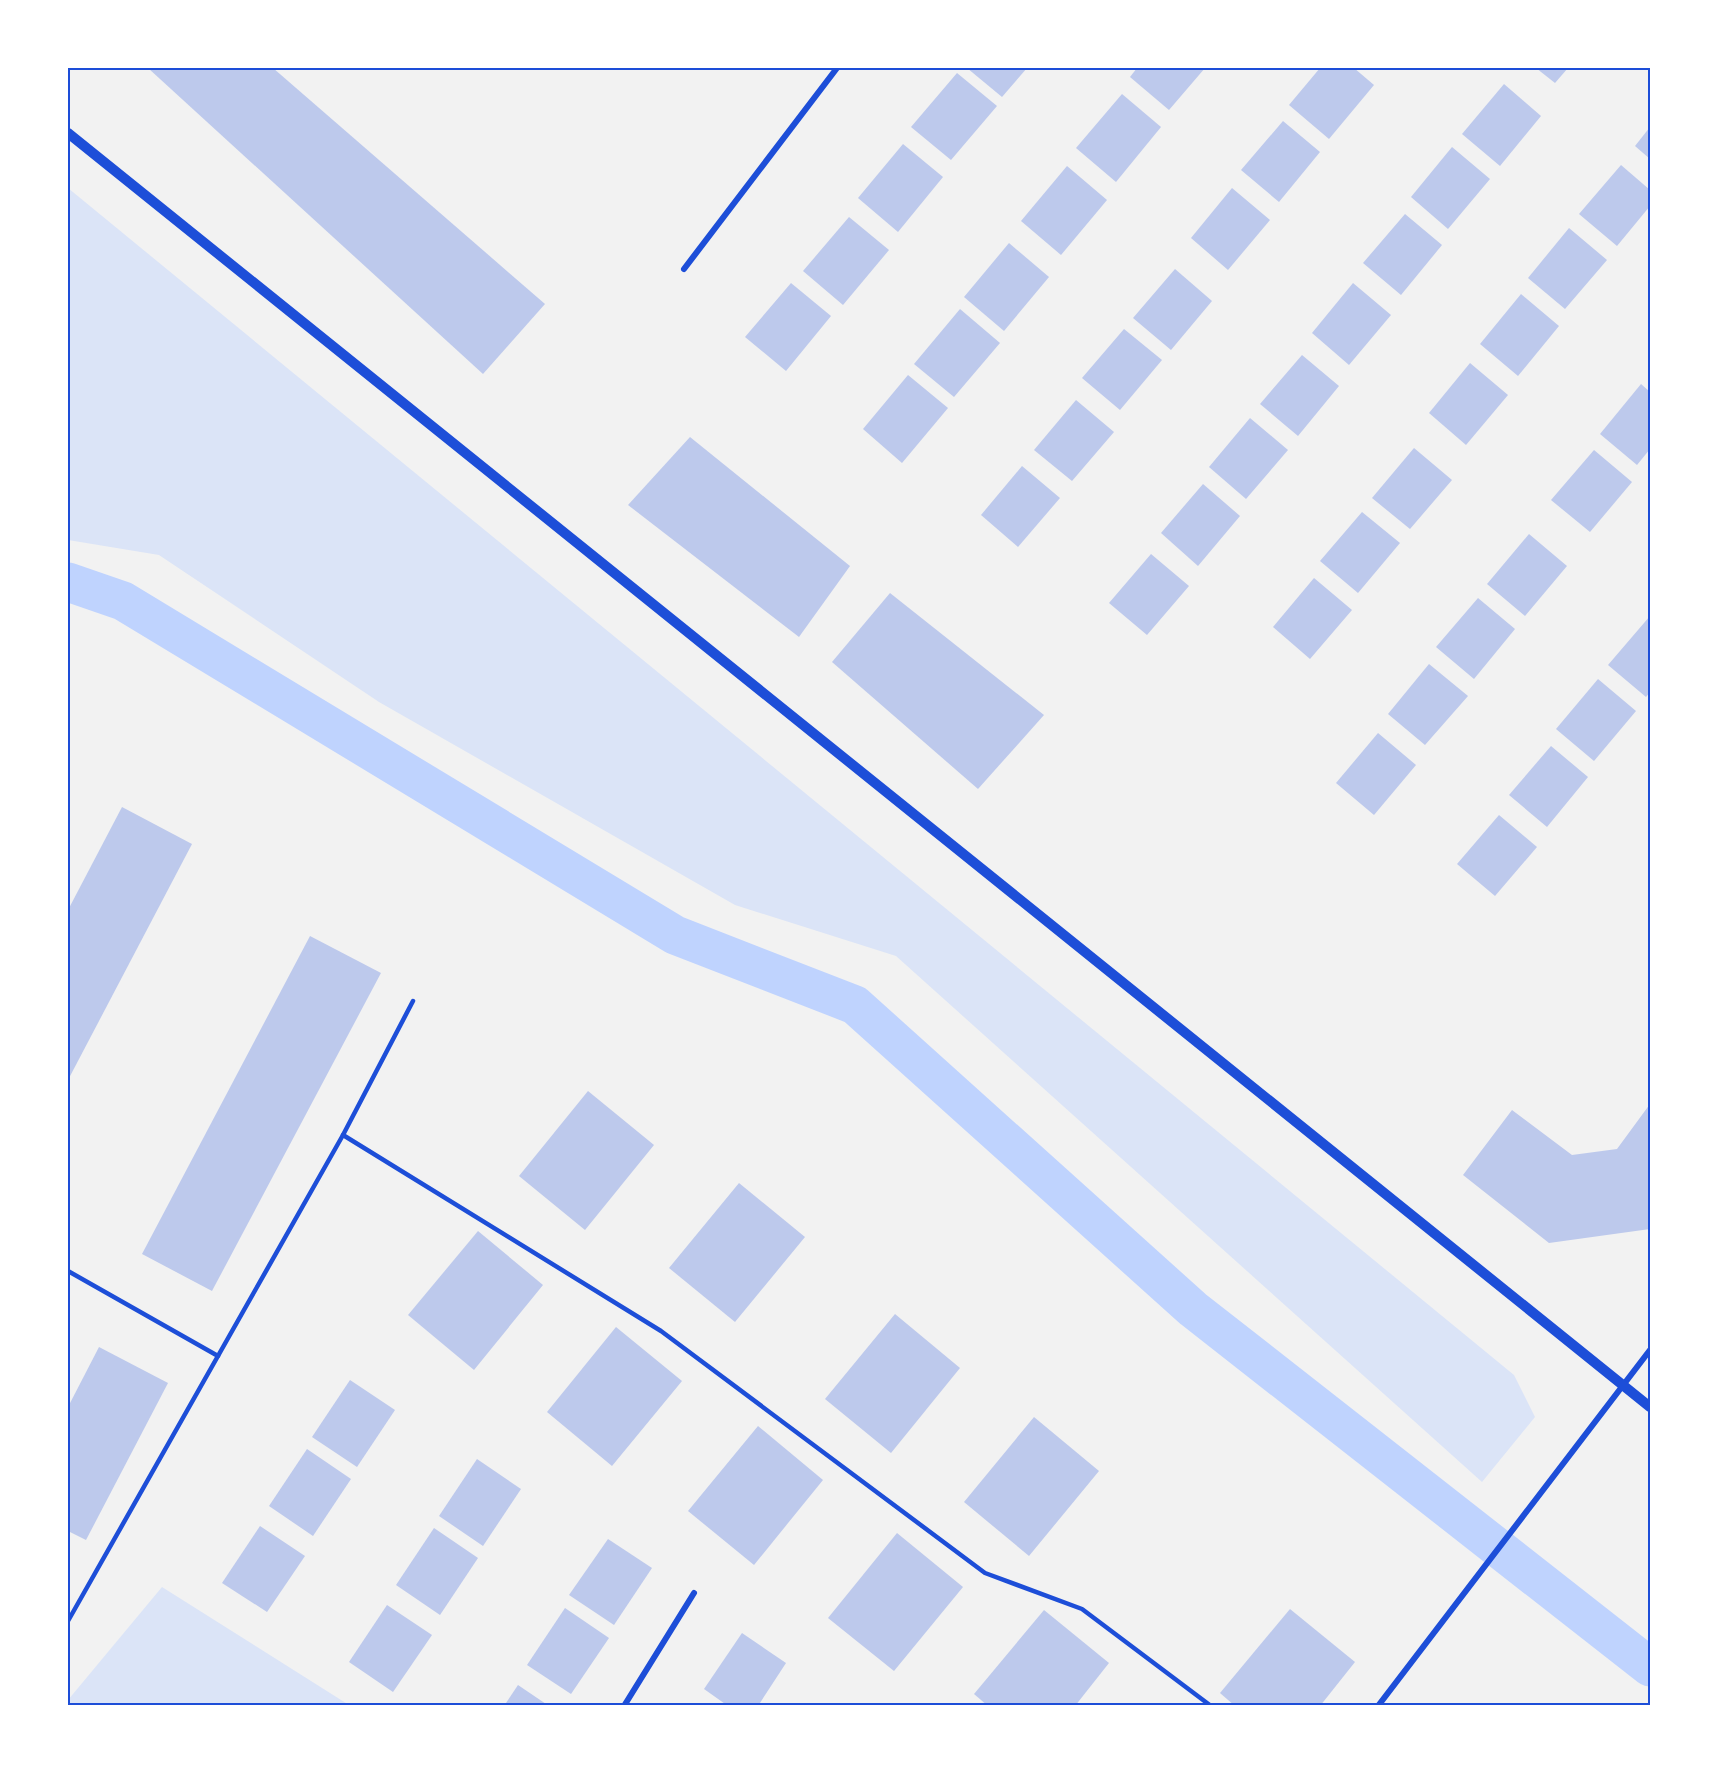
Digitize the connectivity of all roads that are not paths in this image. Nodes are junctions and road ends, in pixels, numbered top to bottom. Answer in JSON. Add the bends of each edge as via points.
{"nodes":[{"id":1,"x":837,"y":68,"type":"edge"},
{"id":2,"x":68,"y":133,"type":"edge"},
{"id":3,"x":684,"y":269,"type":"dead end"},
{"id":4,"x":413,"y":1001,"type":"dead end"},
{"id":5,"x":343,"y":1135,"type":"junction"},
{"id":6,"x":68,"y":1271,"type":"edge"},
{"id":7,"x":1650,"y":1350,"type":"edge"},
{"id":8,"x":218,"y":1356,"type":"junction"},
{"id":9,"x":1623,"y":1385,"type":"junction"},
{"id":10,"x":1650,"y":1407,"type":"edge"},
{"id":11,"x":694,"y":1593,"type":"dead end"},
{"id":12,"x":68,"y":1621,"type":"edge"},
{"id":13,"x":624,"y":1706,"type":"edge"},
{"id":14,"x":1211,"y":1706,"type":"edge"},
{"id":15,"x":1378,"y":1706,"type":"edge"}],
"edges":[{"from":1,"to":3,"type":"street"},
{"from":2,"to":9,"type":"street"},
{"from":4,"to":5,"type":"lane"},
{"from":5,"to":8,"type":"lane"},
{"from":5,"to":14,"type":"lane","via":[[661,1332],[985,1573],[1082,1609]]},
{"from":6,"to":8,"type":"lane"},
{"from":7,"to":9,"type":"street"},
{"from":8,"to":12,"type":"lane"},
{"from":9,"to":10,"type":"street"},
{"from":9,"to":15,"type":"street"},
{"from":11,"to":13,"type":"street"}]}
